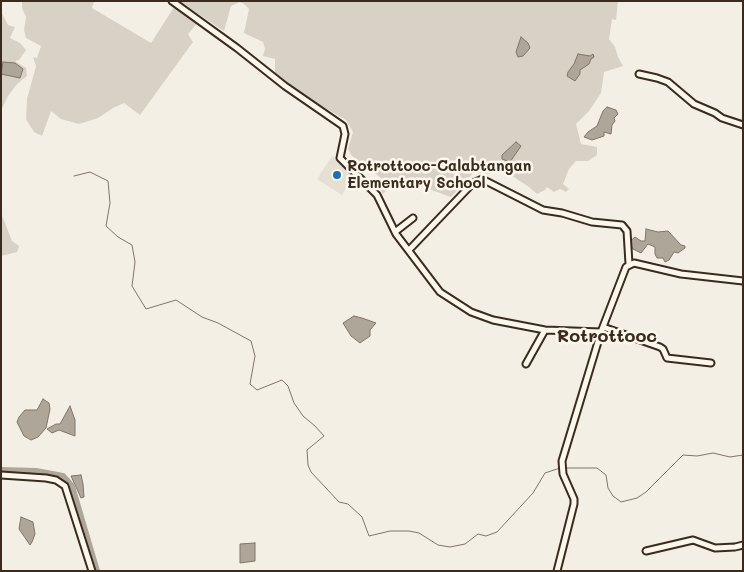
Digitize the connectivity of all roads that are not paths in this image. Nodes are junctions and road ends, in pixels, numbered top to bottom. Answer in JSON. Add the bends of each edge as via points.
{"nodes":[{"id":1,"x":172,"y":1,"type":"edge"},
{"id":2,"x":639,"y":74,"type":"dead end"},
{"id":3,"x":743,"y":125,"type":"edge"},
{"id":4,"x":413,"y":218,"type":"dead end"},
{"id":5,"x":395,"y":232,"type":"junction"},
{"id":6,"x":409,"y":250,"type":"junction"},
{"id":7,"x":629,"y":264,"type":"junction"},
{"id":8,"x":743,"y":281,"type":"edge"},
{"id":9,"x":602,"y":329,"type":"junction"},
{"id":10,"x":545,"y":330,"type":"junction"},
{"id":11,"x":711,"y":363,"type":"dead end"},
{"id":12,"x":526,"y":364,"type":"dead end"},
{"id":13,"x":1,"y":475,"type":"edge"},
{"id":14,"x":743,"y":545,"type":"edge"},
{"id":15,"x":646,"y":551,"type":"dead end"},
{"id":16,"x":92,"y":571,"type":"edge"},
{"id":17,"x":557,"y":571,"type":"edge"}],
"edges":[{"from":1,"to":5,"type":"street","via":[[343,126],[345,134],[340,158],[377,195]]},
{"from":2,"to":3,"type":"street","via":[[668,82],[694,104]]},
{"from":4,"to":5,"type":"street"},
{"from":5,"to":6,"type":"street"},
{"from":6,"to":7,"type":"street","via":[[473,183],[482,179],[543,210],[592,222],[622,225],[627,230]]},
{"from":6,"to":10,"type":"street","via":[[440,292],[471,312],[493,320]]},
{"from":7,"to":8,"type":"street"},
{"from":7,"to":9,"type":"street"},
{"from":9,"to":10,"type":"street"},
{"from":9,"to":11,"type":"street","via":[[662,348],[667,358]]},
{"from":9,"to":17,"type":"street","via":[[562,461],[563,474],[574,504]]},
{"from":10,"to":12,"type":"street"},
{"from":13,"to":16,"type":"street","via":[[56,480],[65,486]]},
{"from":14,"to":15,"type":"street","via":[[715,548],[693,540]]}]}
